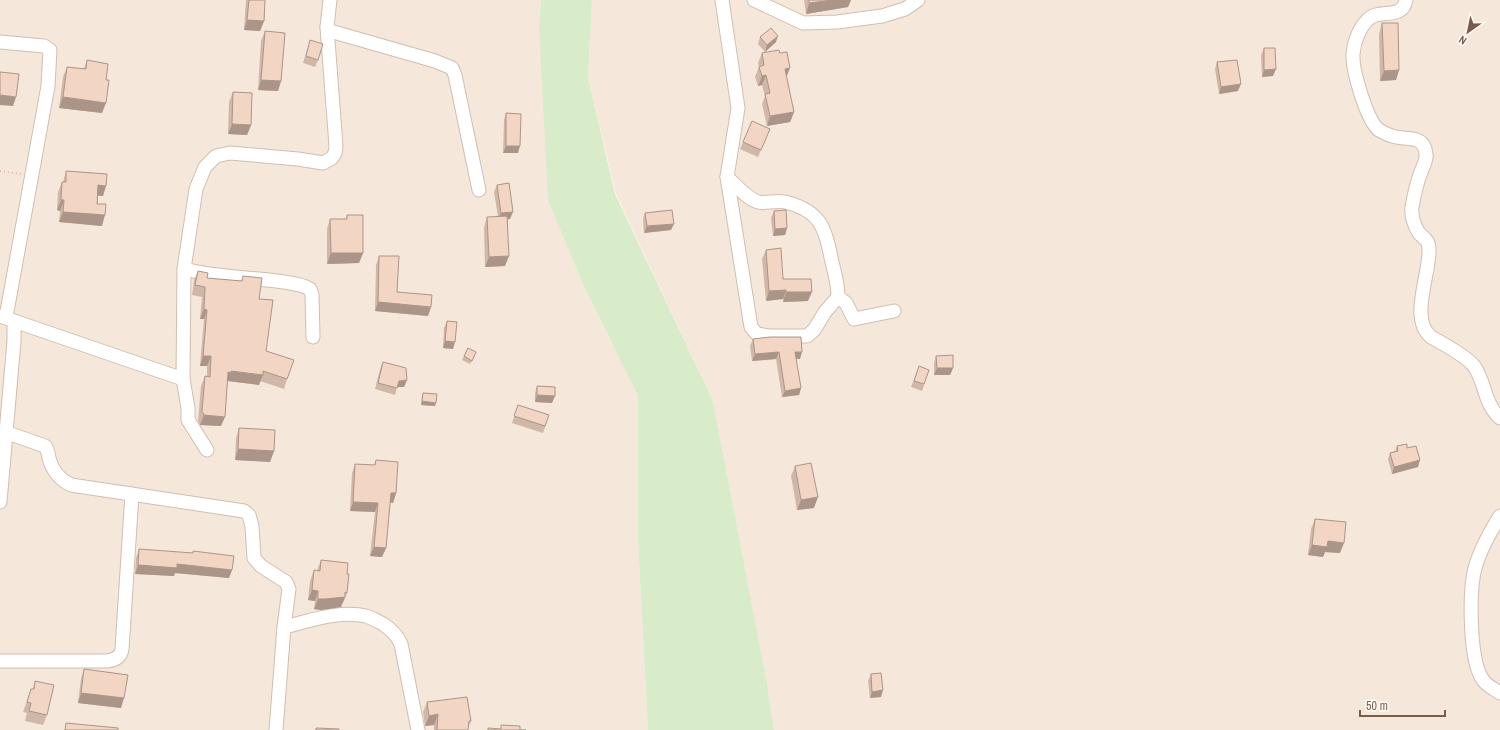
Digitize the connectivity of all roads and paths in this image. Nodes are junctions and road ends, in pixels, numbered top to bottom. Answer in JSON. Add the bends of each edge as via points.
{"nodes":[{"id":1,"x":330,"y":0,"type":"edge"},
{"id":2,"x":722,"y":0,"type":"edge"},
{"id":3,"x":754,"y":0,"type":"edge"},
{"id":4,"x":918,"y":0,"type":"edge"},
{"id":5,"x":1406,"y":0,"type":"edge"},
{"id":6,"x":327,"y":27,"type":"junction"},
{"id":7,"x":0,"y":42,"type":"edge"},
{"id":8,"x":0,"y":171,"type":"edge"},
{"id":9,"x":32,"y":175,"type":"junction"},
{"id":10,"x":726,"y":177,"type":"junction"},
{"id":11,"x":479,"y":190,"type":"dead end"},
{"id":12,"x":184,"y":269,"type":"junction"},
{"id":13,"x":838,"y":297,"type":"junction"},
{"id":14,"x":894,"y":311,"type":"dead end"},
{"id":15,"x":7,"y":318,"type":"edge"},
{"id":16,"x":313,"y":337,"type":"dead end"},
{"id":17,"x":183,"y":379,"type":"junction"},
{"id":18,"x":1500,"y":418,"type":"edge"},
{"id":19,"x":5,"y":432,"type":"junction"},
{"id":20,"x":207,"y":450,"type":"dead end"},
{"id":21,"x":132,"y":494,"type":"junction"},
{"id":22,"x":0,"y":502,"type":"edge"},
{"id":23,"x":1500,"y":516,"type":"edge"},
{"id":24,"x":284,"y":626,"type":"junction"},
{"id":25,"x":0,"y":661,"type":"edge"},
{"id":26,"x":1500,"y":693,"type":"edge"},
{"id":27,"x":276,"y":730,"type":"edge"},
{"id":28,"x":418,"y":730,"type":"edge"}],
"edges":[{"from":1,"to":6,"type":"street"},
{"from":2,"to":10,"type":"street","via":[[738,108]]},
{"from":3,"to":4,"type":"street","via":[[803,24],[882,16],[905,9]]},
{"from":5,"to":18,"type":"street","via":[[1401,10],[1393,14],[1371,17],[1361,29],[1356,38],[1353,54],[1355,76],[1367,112],[1378,130],[1396,137],[1415,139],[1424,146],[1425,164],[1412,208],[1414,222],[1419,233],[1427,239],[1430,249],[1421,307],[1422,325],[1431,337],[1474,365],[1488,402]]},
{"from":6,"to":11,"type":"street","via":[[334,33],[452,68]]},
{"from":6,"to":12,"type":"street","via":[[335,153],[323,163],[236,153],[216,156],[205,167],[196,189]]},
{"from":7,"to":9,"type":"street","via":[[44,46],[50,50],[48,86]]},
{"from":8,"to":9,"type":"path"},
{"from":9,"to":15,"type":"street"},
{"from":10,"to":13,"type":"street","via":[[758,202],[785,202],[800,207],[817,219],[826,235],[838,283]]},
{"from":10,"to":13,"type":"street","via":[[746,305],[751,327],[757,334],[807,336]]},
{"from":12,"to":16,"type":"street","via":[[302,285],[310,289]]},
{"from":12,"to":17,"type":"street"},
{"from":13,"to":14,"type":"street","via":[[846,303],[854,319]]},
{"from":15,"to":17,"type":"street"},
{"from":15,"to":19,"type":"street","via":[[14,341]]},
{"from":17,"to":20,"type":"street","via":[[188,420]]},
{"from":19,"to":21,"type":"street","via":[[45,446],[54,471],[71,485]]},
{"from":19,"to":22,"type":"street"},
{"from":21,"to":24,"type":"street","via":[[244,511],[249,515],[254,558],[260,566],[286,582],[289,589]]},
{"from":21,"to":25,"type":"street","via":[[120,655],[115,660],[107,661]]},
{"from":23,"to":26,"type":"street","via":[[1490,532],[1475,569],[1471,606],[1478,668],[1483,680]]},
{"from":24,"to":27,"type":"street"},
{"from":24,"to":28,"type":"street","via":[[339,615],[358,615],[372,618],[392,630],[401,644]]}]}
